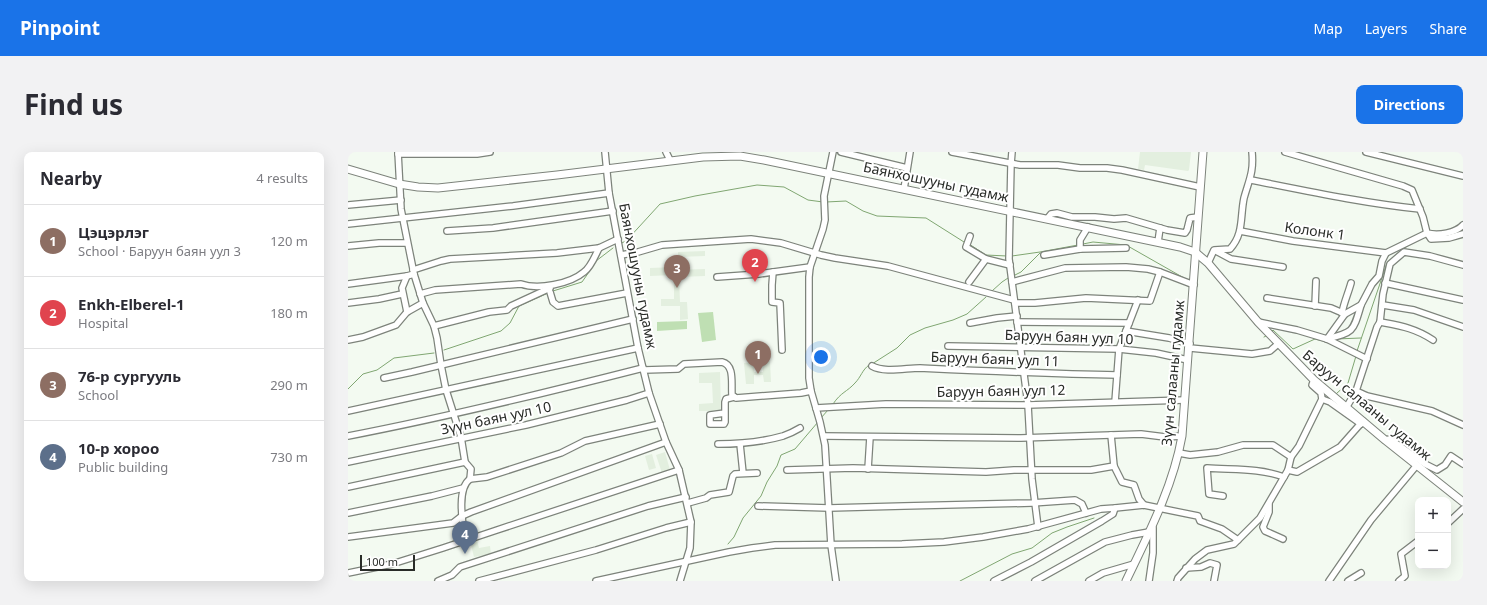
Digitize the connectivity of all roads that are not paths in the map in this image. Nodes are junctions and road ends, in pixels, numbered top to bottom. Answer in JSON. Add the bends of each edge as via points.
{"nodes":[{"id":1,"x":490,"y":152,"type":"edge"},
{"id":2,"x":605,"y":152,"type":"edge"},
{"id":3,"x":666,"y":152,"type":"edge"},
{"id":4,"x":833,"y":152,"type":"edge"},
{"id":5,"x":841,"y":152,"type":"edge"},
{"id":6,"x":910,"y":152,"type":"edge"},
{"id":7,"x":952,"y":152,"type":"edge"},
{"id":8,"x":1012,"y":152,"type":"edge"},
{"id":9,"x":1203,"y":152,"type":"edge"},
{"id":10,"x":1252,"y":152,"type":"edge"},
{"id":11,"x":1285,"y":152,"type":"edge"},
{"id":12,"x":1366,"y":152,"type":"edge"},
{"id":13,"x":398,"y":153,"type":"edge"},
{"id":14,"x":670,"y":160,"type":"junction"},
{"id":15,"x":1011,"y":164,"type":"junction"},
{"id":16,"x":907,"y":168,"type":"junction"},
{"id":17,"x":348,"y":169,"type":"edge"},
{"id":18,"x":606,"y":169,"type":"junction"},
{"id":19,"x":829,"y":173,"type":"junction"},
{"id":20,"x":1463,"y":176,"type":"edge"},
{"id":21,"x":1251,"y":180,"type":"junction"},
{"id":22,"x":399,"y":184,"type":"junction"},
{"id":23,"x":1200,"y":187,"type":"junction"},
{"id":24,"x":904,"y":189,"type":"junction"},
{"id":25,"x":609,"y":193,"type":"junction"},
{"id":26,"x":401,"y":200,"type":"junction"},
{"id":27,"x":348,"y":205,"type":"edge"},
{"id":28,"x":1420,"y":209,"type":"junction"},
{"id":29,"x":613,"y":211,"type":"junction"},
{"id":30,"x":1010,"y":211,"type":"junction"},
{"id":31,"x":1198,"y":216,"type":"junction"},
{"id":32,"x":402,"y":218,"type":"junction"},
{"id":33,"x":1047,"y":219,"type":"junction"},
{"id":34,"x":348,"y":224,"type":"edge"},
{"id":35,"x":1463,"y":225,"type":"edge"},
{"id":36,"x":1088,"y":227,"type":"junction"},
{"id":37,"x":1160,"y":228,"type":"junction"},
{"id":38,"x":447,"y":231,"type":"dead end"},
{"id":39,"x":1240,"y":231,"type":"junction"},
{"id":40,"x":1463,"y":234,"type":"edge"},
{"id":41,"x":1429,"y":235,"type":"junction"},
{"id":42,"x":970,"y":236,"type":"dead end"},
{"id":43,"x":1158,"y":242,"type":"junction"},
{"id":44,"x":407,"y":243,"type":"junction"},
{"id":45,"x":619,"y":243,"type":"junction"},
{"id":46,"x":1079,"y":245,"type":"junction"},
{"id":47,"x":348,"y":246,"type":"edge"},
{"id":48,"x":599,"y":248,"type":"junction"},
{"id":49,"x":1126,"y":248,"type":"dead end"},
{"id":50,"x":1214,"y":250,"type":"junction"},
{"id":51,"x":1195,"y":252,"type":"junction"},
{"id":52,"x":814,"y":253,"type":"junction"},
{"id":53,"x":1386,"y":253,"type":"junction"},
{"id":54,"x":621,"y":255,"type":"junction"},
{"id":55,"x":1044,"y":255,"type":"dead end"},
{"id":56,"x":986,"y":259,"type":"junction"},
{"id":57,"x":1010,"y":259,"type":"junction"},
{"id":58,"x":1208,"y":263,"type":"junction"},
{"id":59,"x":1463,"y":265,"type":"edge"},
{"id":60,"x":810,"y":267,"type":"junction"},
{"id":61,"x":1283,"y":267,"type":"dead end"},
{"id":62,"x":414,"y":272,"type":"junction"},
{"id":63,"x":773,"y":272,"type":"junction"},
{"id":64,"x":1160,"y":272,"type":"junction"},
{"id":65,"x":407,"y":276,"type":"junction"},
{"id":66,"x":717,"y":277,"type":"dead end"},
{"id":67,"x":1316,"y":281,"type":"dead end"},
{"id":68,"x":970,"y":282,"type":"dead end"},
{"id":69,"x":1012,"y":282,"type":"junction"},
{"id":70,"x":1351,"y":283,"type":"dead end"},
{"id":71,"x":1385,"y":283,"type":"junction"},
{"id":72,"x":348,"y":284,"type":"edge"},
{"id":73,"x":1194,"y":285,"type":"junction"},
{"id":74,"x":554,"y":286,"type":"junction"},
{"id":75,"x":550,"y":292,"type":"dead end"},
{"id":76,"x":627,"y":293,"type":"junction"},
{"id":77,"x":402,"y":294,"type":"junction"},
{"id":78,"x":420,"y":294,"type":"junction"},
{"id":79,"x":1267,"y":298,"type":"dead end"},
{"id":80,"x":1138,"y":300,"type":"junction"},
{"id":81,"x":1463,"y":300,"type":"edge"},
{"id":82,"x":1014,"y":301,"type":"junction"},
{"id":83,"x":423,"y":303,"type":"junction"},
{"id":84,"x":348,"y":304,"type":"edge"},
{"id":85,"x":1361,"y":305,"type":"junction"},
{"id":86,"x":1383,"y":305,"type":"junction"},
{"id":87,"x":1315,"y":306,"type":"junction"},
{"id":88,"x":407,"y":312,"type":"junction"},
{"id":89,"x":1343,"y":314,"type":"junction"},
{"id":90,"x":633,"y":319,"type":"junction"},
{"id":91,"x":1017,"y":319,"type":"junction"},
{"id":92,"x":1258,"y":322,"type":"junction"},
{"id":93,"x":1380,"y":322,"type":"junction"},
{"id":94,"x":970,"y":324,"type":"dead end"},
{"id":95,"x":1129,"y":324,"type":"junction"},
{"id":96,"x":434,"y":326,"type":"junction"},
{"id":97,"x":1463,"y":327,"type":"edge"},
{"id":98,"x":1126,"y":331,"type":"junction"},
{"id":99,"x":1327,"y":338,"type":"junction"},
{"id":100,"x":348,"y":340,"type":"edge"},
{"id":101,"x":1433,"y":340,"type":"dead end"},
{"id":102,"x":1278,"y":344,"type":"junction"},
{"id":103,"x":948,"y":346,"type":"dead end"},
{"id":104,"x":1190,"y":346,"type":"junction"},
{"id":105,"x":1021,"y":347,"type":"junction"},
{"id":106,"x":638,"y":348,"type":"junction"},
{"id":107,"x":1119,"y":349,"type":"junction"},
{"id":108,"x":782,"y":350,"type":"dead end"},
{"id":109,"x":1367,"y":359,"type":"junction"},
{"id":110,"x":1188,"y":360,"type":"junction"},
{"id":111,"x":441,"y":365,"type":"junction"},
{"id":112,"x":872,"y":366,"type":"dead end"},
{"id":113,"x":643,"y":369,"type":"junction"},
{"id":114,"x":1024,"y":373,"type":"junction"},
{"id":115,"x":1117,"y":375,"type":"junction"},
{"id":116,"x":384,"y":378,"type":"dead end"},
{"id":117,"x":1314,"y":380,"type":"junction"},
{"id":118,"x":446,"y":390,"type":"junction"},
{"id":119,"x":811,"y":391,"type":"junction"},
{"id":120,"x":1356,"y":391,"type":"junction"},
{"id":121,"x":649,"y":393,"type":"junction"},
{"id":122,"x":734,"y":397,"type":"junction"},
{"id":123,"x":1322,"y":399,"type":"junction"},
{"id":124,"x":1185,"y":400,"type":"junction"},
{"id":125,"x":1115,"y":402,"type":"junction"},
{"id":126,"x":1028,"y":405,"type":"junction"},
{"id":127,"x":816,"y":408,"type":"junction"},
{"id":128,"x":1346,"y":408,"type":"junction"},
{"id":129,"x":348,"y":411,"type":"edge"},
{"id":130,"x":454,"y":413,"type":"junction"},
{"id":131,"x":725,"y":413,"type":"dead end"},
{"id":132,"x":1362,"y":422,"type":"junction"},
{"id":133,"x":660,"y":424,"type":"junction"},
{"id":134,"x":1463,"y":425,"type":"edge"},
{"id":135,"x":800,"y":428,"type":"dead end"},
{"id":136,"x":1112,"y":435,"type":"junction"},
{"id":137,"x":348,"y":436,"type":"edge"},
{"id":138,"x":824,"y":436,"type":"junction"},
{"id":139,"x":1182,"y":436,"type":"junction"},
{"id":140,"x":870,"y":437,"type":"junction"},
{"id":141,"x":461,"y":438,"type":"junction"},
{"id":142,"x":1030,"y":438,"type":"junction"},
{"id":143,"x":1385,"y":440,"type":"junction"},
{"id":144,"x":666,"y":442,"type":"junction"},
{"id":145,"x":718,"y":444,"type":"dead end"},
{"id":146,"x":740,"y":444,"type":"junction"},
{"id":147,"x":1179,"y":453,"type":"junction"},
{"id":148,"x":1292,"y":457,"type":"junction"},
{"id":149,"x":348,"y":462,"type":"edge"},
{"id":150,"x":465,"y":462,"type":"junction"},
{"id":151,"x":1463,"y":464,"type":"edge"},
{"id":152,"x":1417,"y":465,"type":"junction"},
{"id":153,"x":1114,"y":466,"type":"junction"},
{"id":154,"x":827,"y":469,"type":"junction"},
{"id":155,"x":868,"y":469,"type":"junction"},
{"id":156,"x":679,"y":470,"type":"junction"},
{"id":157,"x":787,"y":470,"type":"dead end"},
{"id":158,"x":1288,"y":470,"type":"junction"},
{"id":159,"x":1032,"y":471,"type":"junction"},
{"id":160,"x":743,"y":473,"type":"junction"},
{"id":161,"x":757,"y":473,"type":"dead end"},
{"id":162,"x":1284,"y":477,"type":"junction"},
{"id":163,"x":470,"y":479,"type":"junction"},
{"id":164,"x":348,"y":487,"type":"edge"},
{"id":165,"x":463,"y":488,"type":"junction"},
{"id":166,"x":1223,"y":496,"type":"dead end"},
{"id":167,"x":686,"y":497,"type":"junction"},
{"id":168,"x":1463,"y":502,"type":"edge"},
{"id":169,"x":688,"y":503,"type":"junction"},
{"id":170,"x":1034,"y":503,"type":"junction"},
{"id":171,"x":1269,"y":503,"type":"junction"},
{"id":172,"x":758,"y":506,"type":"dead end"},
{"id":173,"x":1144,"y":506,"type":"junction"},
{"id":174,"x":829,"y":508,"type":"junction"},
{"id":175,"x":1115,"y":508,"type":"junction"},
{"id":176,"x":1160,"y":509,"type":"junction"},
{"id":177,"x":1463,"y":509,"type":"edge"},
{"id":178,"x":348,"y":513,"type":"edge"},
{"id":179,"x":1086,"y":513,"type":"junction"},
{"id":180,"x":462,"y":516,"type":"junction"},
{"id":181,"x":1451,"y":520,"type":"edge"},
{"id":182,"x":691,"y":522,"type":"junction"},
{"id":183,"x":1153,"y":524,"type":"junction"},
{"id":184,"x":1038,"y":527,"type":"junction"},
{"id":185,"x":1149,"y":532,"type":"junction"},
{"id":186,"x":348,"y":537,"type":"edge"},
{"id":187,"x":1283,"y":539,"type":"dead end"},
{"id":188,"x":465,"y":540,"type":"junction"},
{"id":189,"x":1238,"y":540,"type":"junction"},
{"id":190,"x":1415,"y":543,"type":"edge"},
{"id":191,"x":831,"y":545,"type":"junction"},
{"id":192,"x":690,"y":548,"type":"junction"},
{"id":193,"x":698,"y":558,"type":"junction"},
{"id":194,"x":686,"y":561,"type":"junction"},
{"id":195,"x":1134,"y":564,"type":"junction"},
{"id":196,"x":1186,"y":568,"type":"junction"},
{"id":197,"x":348,"y":573,"type":"edge"},
{"id":198,"x":453,"y":574,"type":"junction"},
{"id":199,"x":1361,"y":574,"type":"dead end"},
{"id":200,"x":438,"y":581,"type":"edge"},
{"id":201,"x":454,"y":581,"type":"edge"},
{"id":202,"x":479,"y":581,"type":"edge"},
{"id":203,"x":596,"y":581,"type":"edge"},
{"id":204,"x":680,"y":581,"type":"edge"},
{"id":205,"x":836,"y":581,"type":"edge"},
{"id":206,"x":994,"y":581,"type":"edge"},
{"id":207,"x":1035,"y":581,"type":"edge"},
{"id":208,"x":1090,"y":581,"type":"edge"},
{"id":209,"x":1126,"y":581,"type":"edge"},
{"id":210,"x":1149,"y":581,"type":"edge"},
{"id":211,"x":1178,"y":581,"type":"edge"},
{"id":212,"x":1214,"y":581,"type":"edge"},
{"id":213,"x":1329,"y":581,"type":"edge"},
{"id":214,"x":1348,"y":581,"type":"edge"},
{"id":215,"x":1399,"y":581,"type":"edge"}],
"edges":[{"from":1,"to":13,"type":"street"},
{"from":2,"to":18,"type":"street"},
{"from":3,"to":14,"type":"street"},
{"from":4,"to":19,"type":"street"},
{"from":5,"to":16,"type":"street"},
{"from":6,"to":16,"type":"street"},
{"from":7,"to":15,"type":"street"},
{"from":8,"to":15,"type":"street"},
{"from":9,"to":23,"type":"main road"},
{"from":10,"to":21,"type":"street","via":[[1254,164]]},
{"from":11,"to":28,"type":"street","via":[[1403,186],[1412,190]]},
{"from":12,"to":20,"type":"street"},
{"from":13,"to":22,"type":"street"},
{"from":14,"to":18,"type":"main road","name":"Баянхошууны гудамж"},
{"from":14,"to":19,"type":"main road","name":"Баянхошууны гудамж","via":[[740,156]]},
{"from":15,"to":23,"type":"street","via":[[1107,168]]},
{"from":15,"to":30,"type":"street"},
{"from":16,"to":24,"type":"street"},
{"from":17,"to":22,"type":"main road"},
{"from":18,"to":22,"type":"main road","via":[[454,187],[427,188]]},
{"from":18,"to":25,"type":"street","name":"Баянхошууны гудамж"},
{"from":19,"to":24,"type":"main road","name":"Баянхошууны гудамж"},
{"from":19,"to":52,"type":"street","via":[[824,196],[825,220]]},
{"from":21,"to":28,"type":"street","via":[[1333,197]]},
{"from":21,"to":39,"type":"street","via":[[1244,199]]},
{"from":22,"to":26,"type":"street"},
{"from":23,"to":31,"type":"main road"},
{"from":24,"to":30,"type":"main road","name":"Баянхошууны гудамж"},
{"from":25,"to":29,"type":"street","name":"Баянхошууны гудамж"},
{"from":25,"to":32,"type":"street"},
{"from":26,"to":27,"type":"street"},
{"from":26,"to":32,"type":"street"},
{"from":28,"to":41,"type":"street"},
{"from":29,"to":38,"type":"street","via":[[493,228]]},
{"from":29,"to":45,"type":"street","name":"Баянхошууны гудамж"},
{"from":30,"to":33,"type":"main road","name":"Баянхошууны гудамж"},
{"from":30,"to":57,"type":"street"},
{"from":31,"to":37,"type":"street","via":[[1190,218],[1184,233]]},
{"from":31,"to":51,"type":"main road"},
{"from":32,"to":34,"type":"street"},
{"from":32,"to":44,"type":"street"},
{"from":33,"to":36,"type":"main road","name":"Баянхошууны гудамж"},
{"from":33,"to":37,"type":"street","via":[[1051,214],[1058,213],[1072,217],[1126,218]]},
{"from":35,"to":41,"type":"street","via":[[1459,230]]},
{"from":36,"to":43,"type":"main road","name":"Баянхошууны гудамж"},
{"from":36,"to":46,"type":"street"},
{"from":37,"to":43,"type":"street"},
{"from":39,"to":50,"type":"street","via":[[1236,243],[1230,249]]},
{"from":39,"to":53,"type":"street","name":"Колонк 1"},
{"from":40,"to":41,"type":"street","via":[[1431,239]]},
{"from":41,"to":53,"type":"street"},
{"from":42,"to":56,"type":"street","via":[[966,247]]},
{"from":43,"to":51,"type":"main road","name":"Баянхошууны гудамж"},
{"from":44,"to":47,"type":"street"},
{"from":44,"to":62,"type":"street"},
{"from":45,"to":48,"type":"street"},
{"from":45,"to":54,"type":"street","name":"Баянхошууны гудамж"},
{"from":46,"to":49,"type":"street"},
{"from":46,"to":55,"type":"street"},
{"from":48,"to":62,"type":"street","via":[[441,260]]},
{"from":48,"to":74,"type":"street","via":[[584,272]]},
{"from":50,"to":58,"type":"street"},
{"from":50,"to":61,"type":"street","via":[[1231,259]]},
{"from":51,"to":58,"type":"main road","name":"Баруун салааны гудамж"},
{"from":51,"to":73,"type":"main road","name":"Зүүн салааны гудамж"},
{"from":52,"to":54,"type":"street","via":[[781,243],[751,238],[662,245]]},
{"from":52,"to":60,"type":"street"},
{"from":52,"to":82,"type":"street","via":[[888,266]]},
{"from":53,"to":85,"type":"street","via":[[1379,276]]},
{"from":54,"to":76,"type":"street","name":"Баянхошууны гудамж"},
{"from":56,"to":57,"type":"street"},
{"from":56,"to":68,"type":"street"},
{"from":57,"to":69,"type":"street"},
{"from":58,"to":92,"type":"main road","name":"Баруун салааны гудамж"},
{"from":59,"to":71,"type":"street","via":[[1404,252],[1390,264]]},
{"from":60,"to":63,"type":"street"},
{"from":60,"to":119,"type":"street"},
{"from":62,"to":65,"type":"street"},
{"from":62,"to":78,"type":"street"},
{"from":63,"to":66,"type":"street"},
{"from":63,"to":108,"type":"street","via":[[772,302],[780,303]]},
{"from":64,"to":69,"type":"street","via":[[1126,267],[1065,268]]},
{"from":64,"to":73,"type":"street"},
{"from":64,"to":80,"type":"street","via":[[1150,301]]},
{"from":65,"to":72,"type":"street"},
{"from":65,"to":77,"type":"street"},
{"from":67,"to":87,"type":"street"},
{"from":69,"to":82,"type":"street"},
{"from":70,"to":89,"type":"street","via":[[1344,301]]},
{"from":71,"to":81,"type":"street"},
{"from":71,"to":86,"type":"street"},
{"from":73,"to":104,"type":"main road","name":"Зүүн салааны гудамж"},
{"from":74,"to":78,"type":"street","via":[[521,284],[435,290]]},
{"from":74,"to":96,"type":"street","via":[[507,310]]},
{"from":75,"to":76,"type":"street","via":[[553,302],[558,306]]},
{"from":76,"to":90,"type":"street","name":"Баянхошууны гудамж"},
{"from":77,"to":84,"type":"street"},
{"from":77,"to":88,"type":"street"},
{"from":78,"to":83,"type":"street"},
{"from":79,"to":87,"type":"street"},
{"from":80,"to":82,"type":"street","via":[[1086,298],[1035,303]]},
{"from":80,"to":95,"type":"street"},
{"from":82,"to":91,"type":"street"},
{"from":83,"to":88,"type":"street"},
{"from":83,"to":96,"type":"street"},
{"from":85,"to":89,"type":"street"},
{"from":85,"to":99,"type":"street","via":[[1351,331]]},
{"from":86,"to":93,"type":"street"},
{"from":86,"to":97,"type":"street","via":[[1414,310]]},
{"from":87,"to":89,"type":"street","via":[[1331,308]]},
{"from":88,"to":100,"type":"street","via":[[396,325]]},
{"from":89,"to":99,"type":"street"},
{"from":90,"to":106,"type":"street","name":"Баянхошууны гудамж"},
{"from":90,"to":111,"type":"street"},
{"from":91,"to":94,"type":"street","via":[[997,318]]},
{"from":91,"to":95,"type":"street"},
{"from":91,"to":105,"type":"street"},
{"from":92,"to":99,"type":"street"},
{"from":92,"to":102,"type":"main road","name":"Баруун салааны гудамж"},
{"from":93,"to":101,"type":"street","via":[[1422,332]]},
{"from":93,"to":109,"type":"street"},
{"from":95,"to":98,"type":"street"},
{"from":96,"to":111,"type":"street"},
{"from":98,"to":104,"type":"street","via":[[1169,338]]},
{"from":98,"to":107,"type":"street"},
{"from":99,"to":109,"type":"street"},
{"from":102,"to":104,"type":"street","via":[[1270,351],[1252,354]]},
{"from":102,"to":117,"type":"main road","name":"Баруун салааны гудамж"},
{"from":103,"to":105,"type":"street","name":"Баруун баян уул 10"},
{"from":104,"to":110,"type":"main road","name":"Зүүн салааны гудамж"},
{"from":105,"to":107,"type":"street","name":"Баруун баян уул 10"},
{"from":105,"to":114,"type":"street"},
{"from":106,"to":113,"type":"street","name":"Баянхошууны гудамж"},
{"from":106,"to":118,"type":"street"},
{"from":107,"to":110,"type":"street","name":"Баруун баян уул 10"},
{"from":107,"to":115,"type":"street"},
{"from":109,"to":120,"type":"street"},
{"from":110,"to":124,"type":"main road","name":"Зүүн салааны гудамж"},
{"from":111,"to":116,"type":"street"},
{"from":111,"to":118,"type":"street"},
{"from":112,"to":114,"type":"street","name":"Баруун баян уул 11","via":[[876,369]]},
{"from":113,"to":121,"type":"street","name":"Баянхошууны гудамж"},
{"from":113,"to":122,"type":"street","name":"Зүүн баян уул 10","via":[[678,369],[684,364],[727,363],[731,368]]},
{"from":113,"to":130,"type":"street","name":"Зүүн баян уул 10"},
{"from":114,"to":115,"type":"street","name":"Баруун баян уул 11"},
{"from":114,"to":126,"type":"street"},
{"from":115,"to":125,"type":"street"},
{"from":117,"to":123,"type":"street","via":[[1312,385],[1321,394]]},
{"from":117,"to":128,"type":"main road","name":"Баруун салааны гудамж"},
{"from":118,"to":129,"type":"street"},
{"from":118,"to":130,"type":"street"},
{"from":119,"to":122,"type":"street"},
{"from":119,"to":127,"type":"street"},
{"from":120,"to":128,"type":"street"},
{"from":120,"to":134,"type":"street","via":[[1367,396],[1432,411]]},
{"from":121,"to":133,"type":"street","name":"Баянхошууны гудамж"},
{"from":121,"to":141,"type":"street","name":"Зүүн баян уул 10","via":[[526,425]]},
{"from":122,"to":131,"type":"street","via":[[726,399]]},
{"from":123,"to":132,"type":"street"},
{"from":123,"to":148,"type":"street"},
{"from":124,"to":125,"type":"street","name":"Баруун баян уул 12"},
{"from":124,"to":139,"type":"main road","name":"Зүүн салааны гудамж"},
{"from":125,"to":126,"type":"street","name":"Баруун баян уул 12"},
{"from":126,"to":127,"type":"street","name":"Баруун баян уул 12","via":[[886,404]]},
{"from":126,"to":142,"type":"street"},
{"from":127,"to":138,"type":"street"},
{"from":128,"to":132,"type":"main road","name":"Баруун салааны гудамж"},
{"from":130,"to":137,"type":"street","name":"Зүүн баян уул 10"},
{"from":130,"to":141,"type":"street"},
{"from":132,"to":143,"type":"main road","name":"Баруун салааны гудамж"},
{"from":132,"to":158,"type":"street","via":[[1340,448],[1298,472]]},
{"from":133,"to":144,"type":"street","name":"Баянхошууны гудамж"},
{"from":133,"to":163,"type":"street","via":[[585,441],[560,453],[487,477]]},
{"from":135,"to":146,"type":"street","via":[[784,436]]},
{"from":136,"to":139,"type":"street"},
{"from":136,"to":142,"type":"street"},
{"from":136,"to":153,"type":"street"},
{"from":138,"to":140,"type":"street"},
{"from":138,"to":154,"type":"street"},
{"from":139,"to":147,"type":"main road","name":"Зүүн салааны гудамж"},
{"from":140,"to":142,"type":"street"},
{"from":140,"to":155,"type":"street"},
{"from":141,"to":149,"type":"street","name":"Зүүн баян уул 10"},
{"from":141,"to":150,"type":"street"},
{"from":142,"to":159,"type":"street"},
{"from":143,"to":151,"type":"street","via":[[1390,439],[1437,470],[1445,465],[1451,456]]},
{"from":143,"to":152,"type":"main road","name":"Баруун салааны гудамж"},
{"from":144,"to":156,"type":"street","name":"Баянхошууны гудамж"},
{"from":144,"to":180,"type":"street"},
{"from":145,"to":146,"type":"street"},
{"from":146,"to":160,"type":"street"},
{"from":147,"to":148,"type":"street","via":[[1190,455],[1218,452],[1244,445],[1272,445]]},
{"from":147,"to":176,"type":"main road","name":"Зүүн салааны гудамж"},
{"from":148,"to":158,"type":"street"},
{"from":150,"to":163,"type":"street","via":[[471,469]]},
{"from":150,"to":164,"type":"street"},
{"from":152,"to":168,"type":"main road","name":"Баруун салааны гудамж"},
{"from":152,"to":213,"type":"street","via":[[1371,520]]},
{"from":153,"to":159,"type":"street","via":[[1091,470]]},
{"from":153,"to":173,"type":"street","via":[[1122,482],[1134,485]]},
{"from":154,"to":155,"type":"street"},
{"from":154,"to":157,"type":"street"},
{"from":154,"to":174,"type":"street"},
{"from":155,"to":159,"type":"street"},
{"from":156,"to":167,"type":"street","name":"Баянхошууны гудамж"},
{"from":156,"to":188,"type":"street"},
{"from":158,"to":162,"type":"street"},
{"from":159,"to":170,"type":"street"},
{"from":160,"to":161,"type":"street"},
{"from":160,"to":169,"type":"street","via":[[733,476],[729,492],[710,495]]},
{"from":162,"to":166,"type":"street","via":[[1244,469],[1207,468],[1209,494]]},
{"from":162,"to":171,"type":"street"},
{"from":163,"to":165,"type":"street"},
{"from":165,"to":178,"type":"street"},
{"from":165,"to":180,"type":"street"},
{"from":167,"to":169,"type":"street","name":"Баянхошууны гудамж"},
{"from":167,"to":198,"type":"street","via":[[648,506],[460,567]]},
{"from":169,"to":182,"type":"street","name":"Баянхошууны гудамж"},
{"from":170,"to":174,"type":"street"},
{"from":170,"to":179,"type":"street","via":[[1075,500],[1082,504]]},
{"from":170,"to":184,"type":"street"},
{"from":171,"to":187,"type":"street","via":[[1269,512],[1263,527],[1265,531]]},
{"from":171,"to":189,"type":"street","via":[[1260,518]]},
{"from":172,"to":174,"type":"street"},
{"from":173,"to":175,"type":"street"},
{"from":173,"to":176,"type":"street"},
{"from":174,"to":191,"type":"street"},
{"from":175,"to":179,"type":"street"},
{"from":175,"to":206,"type":"street","via":[[1113,514],[1102,521]]},
{"from":176,"to":183,"type":"main road","name":"Зүүн салааны гудамж"},
{"from":176,"to":189,"type":"street","via":[[1198,516],[1200,521],[1222,529]]},
{"from":177,"to":181,"type":"street"},
{"from":179,"to":184,"type":"street"},
{"from":180,"to":186,"type":"street","via":[[454,523]]},
{"from":180,"to":188,"type":"street"},
{"from":182,"to":192,"type":"street","name":"Баянхошууны гудамж"},
{"from":182,"to":202,"type":"street"},
{"from":183,"to":185,"type":"main road","name":"Зүүн салааны гудамж"},
{"from":183,"to":210,"type":"street"},
{"from":184,"to":191,"type":"street","via":[[944,542]]},
{"from":185,"to":195,"type":"main road","name":"Зүүн салааны гудамж"},
{"from":185,"to":207,"type":"street","via":[[1105,542]]},
{"from":188,"to":197,"type":"street","via":[[392,564]]},
{"from":189,"to":196,"type":"street","via":[[1234,544],[1207,550]]},
{"from":190,"to":215,"type":"street","via":[[1401,554],[1404,576]]},
{"from":191,"to":193,"type":"street","via":[[774,545]]},
{"from":191,"to":205,"type":"street"},
{"from":192,"to":193,"type":"street","via":[[692,554]]},
{"from":192,"to":194,"type":"street","name":"Баянхошууны гудамж"},
{"from":193,"to":194,"type":"street"},
{"from":194,"to":203,"type":"street"},
{"from":194,"to":204,"type":"street","name":"Баянхошууны гудамж"},
{"from":195,"to":208,"type":"street","via":[[1103,573]]},
{"from":195,"to":209,"type":"main road","name":"Зүүн салааны гудамж"},
{"from":196,"to":211,"type":"street"},
{"from":196,"to":212,"type":"street","via":[[1201,567],[1210,563],[1218,565]]},
{"from":198,"to":200,"type":"street"},
{"from":198,"to":201,"type":"street"},
{"from":199,"to":214,"type":"street"}]}
